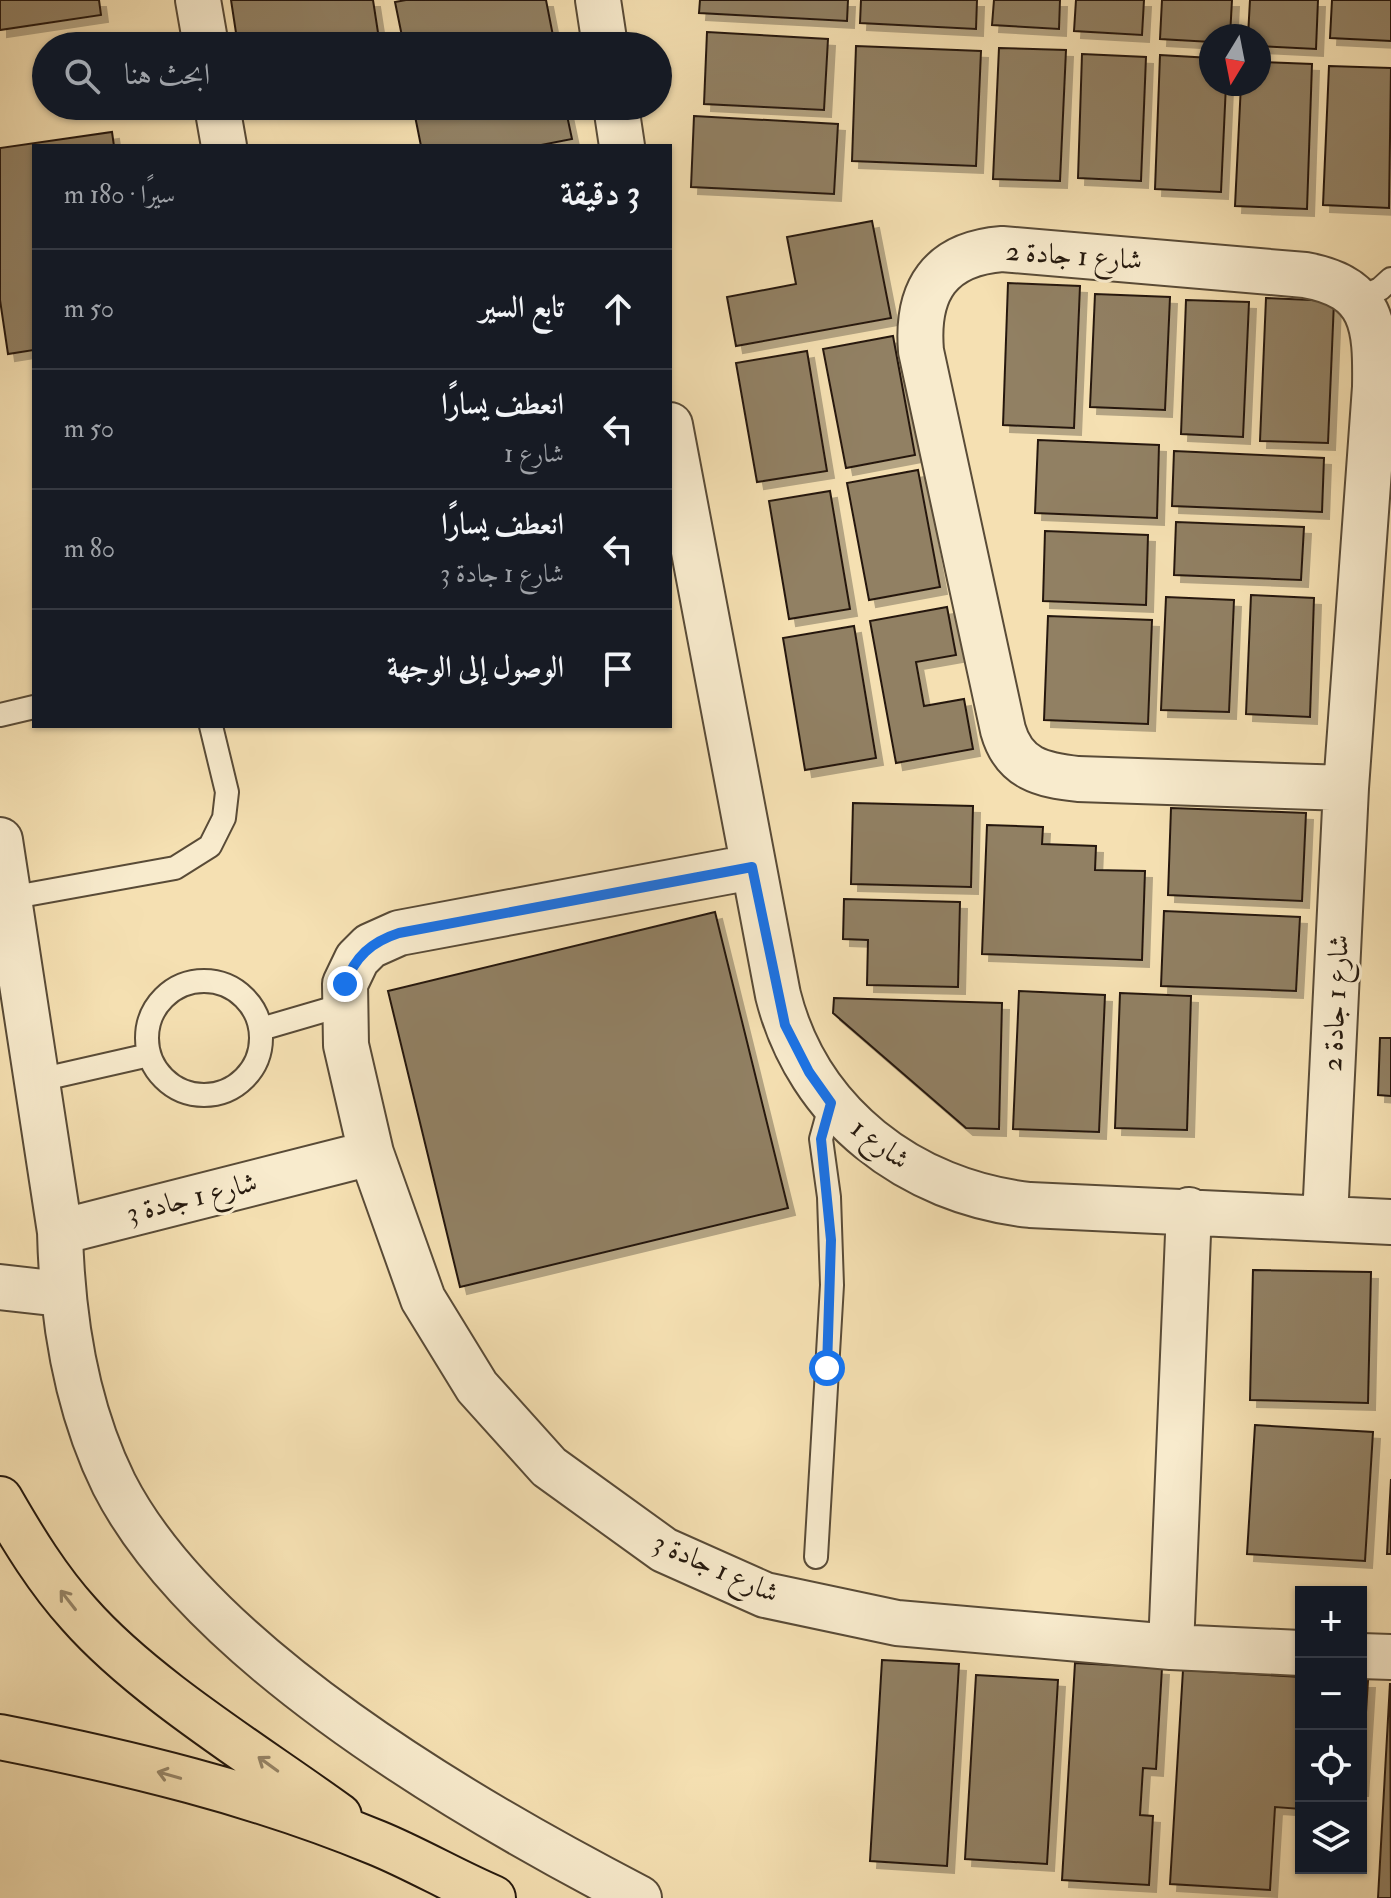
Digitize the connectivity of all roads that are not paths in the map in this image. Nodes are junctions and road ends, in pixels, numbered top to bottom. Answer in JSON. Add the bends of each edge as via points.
{"nodes":[{"id":1,"x":198,"y":0,"type":"edge"},
{"id":2,"x":598,"y":0,"type":"edge"},
{"id":3,"x":204,"y":32,"type":"edge"},
{"id":4,"x":603,"y":32,"type":"edge"},
{"id":5,"x":219,"y":120,"type":"edge"},
{"id":6,"x":618,"y":120,"type":"edge"},
{"id":7,"x":224,"y":144,"type":"edge"},
{"id":8,"x":622,"y":144,"type":"edge"},
{"id":9,"x":1375,"y":288,"type":"edge"},
{"id":10,"x":672,"y":448,"type":"edge"},
{"id":11,"x":32,"y":707,"type":"edge"},
{"id":12,"x":0,"y":715,"type":"edge"},
{"id":13,"x":211,"y":728,"type":"edge"},
{"id":14,"x":1346,"y":788,"type":"junction"},
{"id":15,"x":0,"y":840,"type":"edge"},
{"id":16,"x":752,"y":867,"type":"junction"},
{"id":17,"x":9,"y":898,"type":"junction"},
{"id":18,"x":343,"y":1005,"type":"junction"},
{"id":19,"x":261,"y":1029,"type":"junction"},
{"id":20,"x":149,"y":1055,"type":"junction"},
{"id":21,"x":39,"y":1080,"type":"junction"},
{"id":22,"x":831,"y":1103,"type":"junction"},
{"id":23,"x":371,"y":1153,"type":"junction"},
{"id":24,"x":1189,"y":1210,"type":"junction"},
{"id":25,"x":1325,"y":1218,"type":"junction"},
{"id":26,"x":1391,"y":1222,"type":"edge"},
{"id":27,"x":60,"y":1232,"type":"junction"},
{"id":28,"x":0,"y":1287,"type":"edge"},
{"id":29,"x":61,"y":1294,"type":"junction"},
{"id":30,"x":0,"y":1499,"type":"edge"},
{"id":31,"x":816,"y":1557,"type":"dead end"},
{"id":32,"x":1171,"y":1647,"type":"junction"},
{"id":33,"x":1295,"y":1653,"type":"edge"},
{"id":34,"x":1367,"y":1656,"type":"edge"},
{"id":35,"x":1391,"y":1657,"type":"edge"},
{"id":36,"x":0,"y":1737,"type":"edge"},
{"id":37,"x":376,"y":1843,"type":"junction"},
{"id":38,"x":493,"y":1898,"type":"edge"},
{"id":39,"x":639,"y":1898,"type":"edge"}],
"edges":[{"from":1,"to":3,"type":"street"},
{"from":2,"to":4,"type":"street"},
{"from":5,"to":7,"type":"street"},
{"from":6,"to":8,"type":"street"},
{"from":9,"to":14,"type":"street","name":"شارع 1 جادة 2","via":[[1375,387]]},
{"from":9,"to":14,"type":"street","name":"شارع 1 جادة 2","via":[[1305,275],[980,251],[949,264],[937,278],[923,309],[920,340],[1003,730],[1019,761],[1037,772],[1078,779]]},
{"from":10,"to":16,"type":"street","name":"شارع 1"},
{"from":11,"to":12,"type":"lane"},
{"from":13,"to":17,"type":"lane","via":[[227,792],[224,818],[210,846],[175,868]]},
{"from":14,"to":25,"type":"street","name":"شارع 1 جادة 2"},
{"from":15,"to":17,"type":"street"},
{"from":16,"to":18,"type":"street","name":"شارع 1 جادة 3","via":[[399,933],[370,946],[357,959],[345,984]]},
{"from":16,"to":22,"type":"street","name":"شارع 1","via":[[785,1025]]},
{"from":17,"to":21,"type":"street"},
{"from":18,"to":19,"type":"lane"},
{"from":18,"to":23,"type":"street","name":"شارع 1 جادة 3","via":[[346,1045]]},
{"from":19,"to":20,"type":"lane","via":[[256,1062],[240,1082],[217,1094],[192,1093],[168,1083]]},
{"from":19,"to":20,"type":"lane","via":[[246,998],[232,988],[216,982],[182,984],[156,1006],[149,1021]]},
{"from":20,"to":21,"type":"lane"},
{"from":21,"to":27,"type":"street"},
{"from":22,"to":24,"type":"street","name":"شارع 1","via":[[903,1164],[979,1196],[1030,1205]]},
{"from":22,"to":31,"type":"lane","via":[[821,1139],[832,1285]]},
{"from":23,"to":27,"type":"street","name":"شارع 1 جادة 3"},
{"from":23,"to":32,"type":"street","name":"شارع 1 جادة 3","via":[[423,1299],[477,1387],[549,1467],[664,1550],[765,1595],[897,1623]]},
{"from":24,"to":25,"type":"street","name":"شارع 1"},
{"from":24,"to":32,"type":"street"},
{"from":25,"to":26,"type":"street","name":"شارع 1"},
{"from":27,"to":29,"type":"street"},
{"from":28,"to":29,"type":"street"},
{"from":29,"to":39,"type":"street","via":[[83,1398],[115,1487],[168,1566],[223,1624],[317,1700],[433,1780]]},
{"from":37,"to":30,"type":"highway","one_way":true,"via":[[120,1654],[61,1591]]},
{"from":32,"to":33,"type":"street","name":"شارع 1 جادة 3"},
{"from":34,"to":35,"type":"street"},
{"from":37,"to":36,"type":"highway","one_way":true,"via":[[143,1767]]},
{"from":37,"to":38,"type":"highway"}]}
